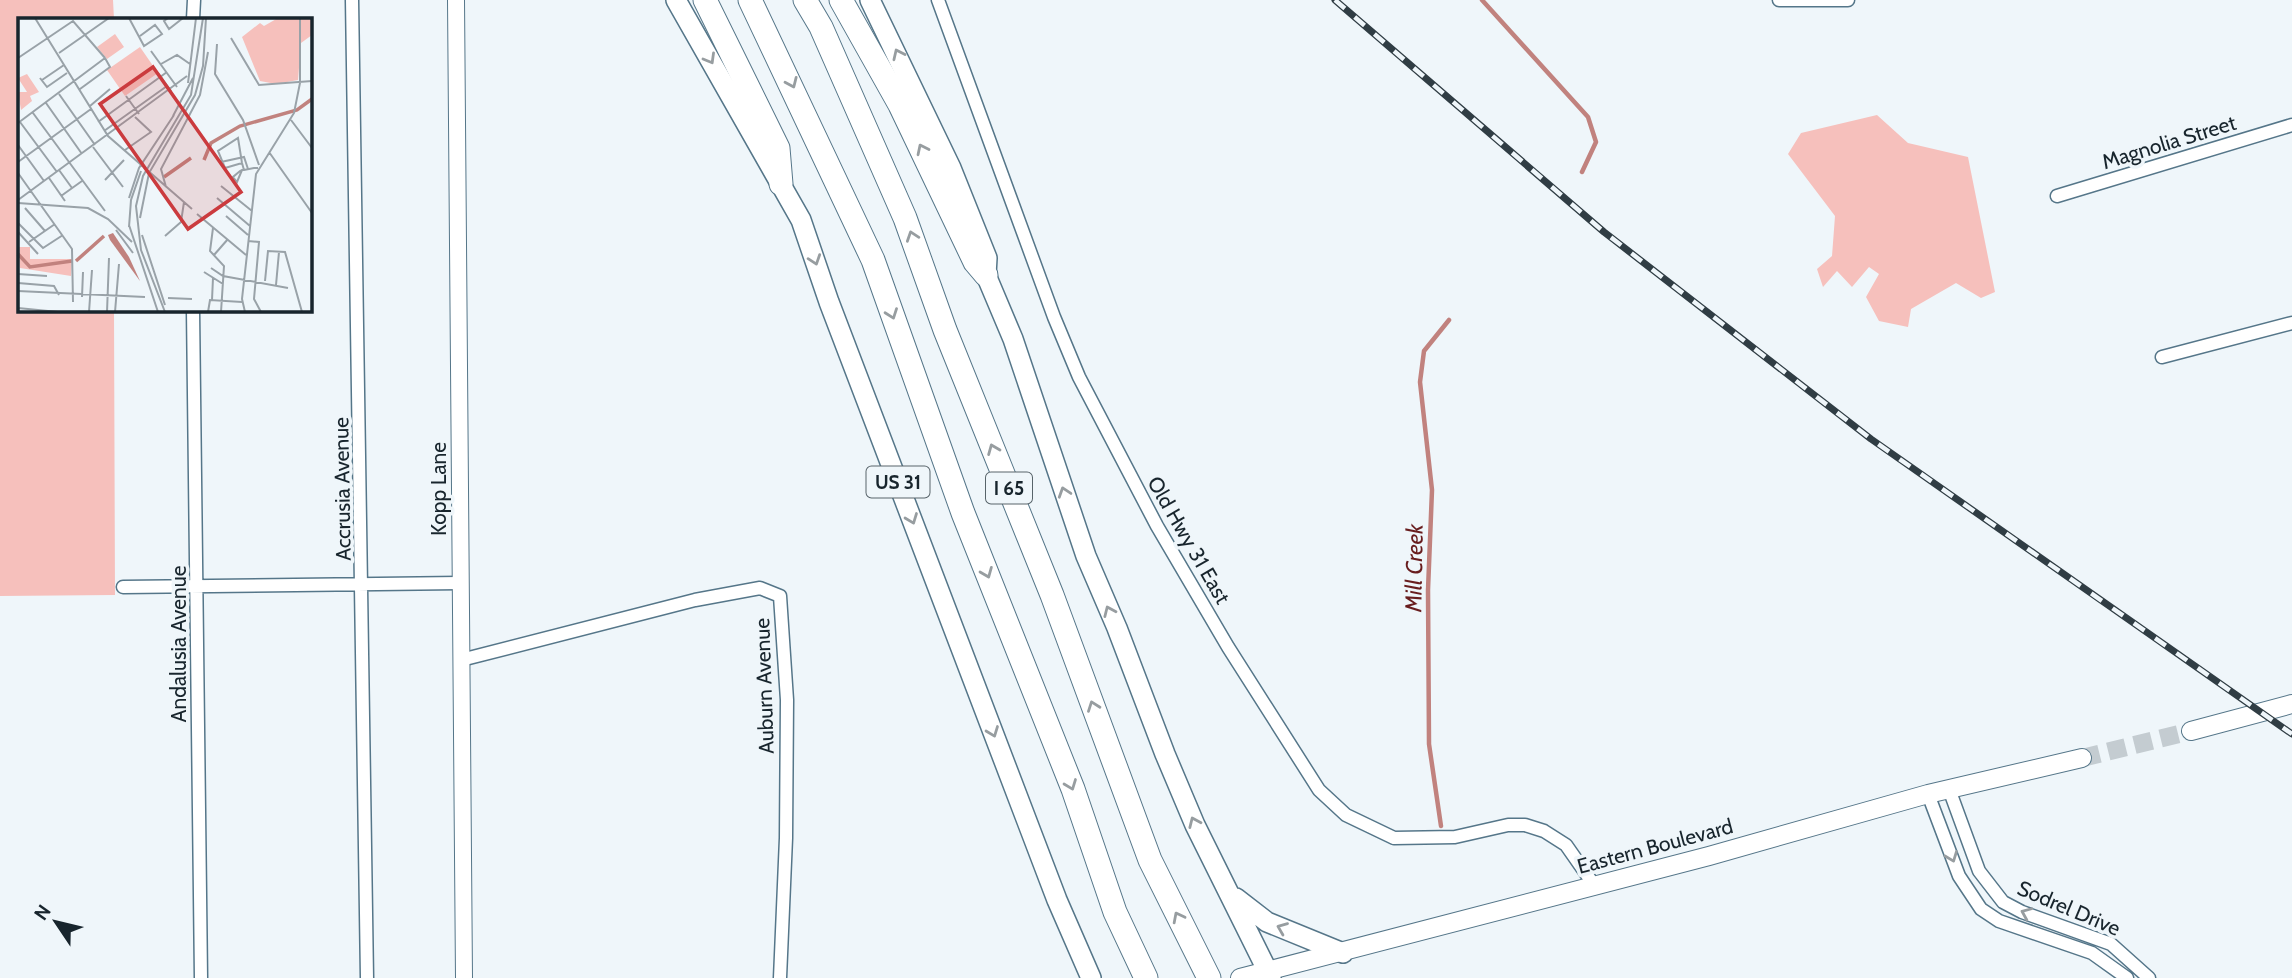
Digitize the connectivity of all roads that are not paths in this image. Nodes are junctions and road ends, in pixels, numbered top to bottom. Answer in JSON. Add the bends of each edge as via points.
{"nodes":[{"id":1,"x":194,"y":0,"type":"edge"},
{"id":2,"x":352,"y":0,"type":"edge"},
{"id":3,"x":456,"y":0,"type":"edge"},
{"id":4,"x":676,"y":0,"type":"edge"},
{"id":5,"x":705,"y":0,"type":"edge"},
{"id":6,"x":750,"y":0,"type":"edge"},
{"id":7,"x":805,"y":0,"type":"edge"},
{"id":8,"x":841,"y":0,"type":"edge"},
{"id":9,"x":870,"y":0,"type":"edge"},
{"id":10,"x":938,"y":0,"type":"edge"},
{"id":11,"x":1779,"y":0,"type":"edge"},
{"id":12,"x":1848,"y":0,"type":"edge"},
{"id":13,"x":194,"y":18,"type":"edge"},
{"id":14,"x":2292,"y":125,"type":"edge"},
{"id":15,"x":781,"y":184,"type":"junction"},
{"id":16,"x":2057,"y":196,"type":"dead end"},
{"id":17,"x":986,"y":275,"type":"junction"},
{"id":18,"x":193,"y":312,"type":"edge"},
{"id":19,"x":2292,"y":323,"type":"edge"},
{"id":20,"x":2162,"y":357,"type":"dead end"},
{"id":21,"x":460,"y":583,"type":"junction"},
{"id":22,"x":363,"y":585,"type":"junction"},
{"id":23,"x":123,"y":587,"type":"dead end"},
{"id":24,"x":197,"y":587,"type":"junction"},
{"id":25,"x":461,"y":660,"type":"junction"},
{"id":26,"x":2283,"y":707,"type":"edge"},
{"id":27,"x":2191,"y":731,"type":"tunnel mouth"},
{"id":28,"x":2082,"y":758,"type":"tunnel mouth"},
{"id":29,"x":1949,"y":789,"type":"junction"},
{"id":30,"x":1928,"y":794,"type":"junction"},
{"id":31,"x":1594,"y":885,"type":"junction"},
{"id":32,"x":1228,"y":891,"type":"junction"},
{"id":33,"x":1115,"y":912,"type":"junction"},
{"id":34,"x":1343,"y":953,"type":"junction"},
{"id":35,"x":1257,"y":976,"type":"edge"},
{"id":36,"x":201,"y":978,"type":"edge"},
{"id":37,"x":367,"y":978,"type":"edge"},
{"id":38,"x":464,"y":978,"type":"edge"},
{"id":39,"x":780,"y":978,"type":"edge"},
{"id":40,"x":1091,"y":978,"type":"edge"},
{"id":41,"x":1146,"y":978,"type":"edge"},
{"id":42,"x":1153,"y":978,"type":"edge"},
{"id":43,"x":1209,"y":978,"type":"edge"},
{"id":44,"x":2127,"y":978,"type":"edge"},
{"id":45,"x":2149,"y":978,"type":"edge"}],
"edges":[{"from":1,"to":13,"type":"street"},
{"from":2,"to":22,"type":"street","name":"Accrusia Avenue"},
{"from":3,"to":21,"type":"street","name":"Kopp Lane"},
{"from":4,"to":15,"type":"main road","number":"US 31","one_way":true},
{"from":5,"to":15,"type":"highway","via":[[778,148]]},
{"from":6,"to":33,"type":"highway","number":"I 65","one_way":true,"via":[[873,260],[963,513],[1073,789]]},
{"from":43,"to":7,"type":"highway","number":"I 65","one_way":true,"via":[[1150,860],[905,218]]},
{"from":17,"to":8,"type":"highway","one_way":true,"via":[[975,262],[900,105]]},
{"from":17,"to":9,"type":"main road","one_way":true,"via":[[987,258],[951,167]]},
{"from":10,"to":31,"type":"street","name":"Old Hwy 31 East","via":[[1079,377],[1157,526],[1319,790],[1346,815],[1394,838],[1455,837],[1508,825],[1544,831],[1566,845]]},
{"from":11,"to":12,"type":"street"},
{"from":14,"to":16,"type":"street","name":"Magnolia Street"},
{"from":15,"to":40,"type":"main road","number":"US 31","one_way":true,"via":[[801,220],[1056,900]]},
{"from":32,"to":17,"type":"main road","one_way":true,"via":[[1165,754],[1086,556],[1013,339]]},
{"from":18,"to":24,"type":"street","name":"Andalusia Avenue"},
{"from":19,"to":20,"type":"street"},
{"from":21,"to":22,"type":"street"},
{"from":21,"to":25,"type":"street","name":"Kopp Lane"},
{"from":22,"to":24,"type":"street"},
{"from":22,"to":37,"type":"street","name":"Accrusia Avenue"},
{"from":23,"to":24,"type":"street"},
{"from":24,"to":36,"type":"street","name":"Andalusia Avenue"},
{"from":25,"to":38,"type":"street","name":"Kopp Lane"},
{"from":25,"to":39,"type":"street","name":"Auburn Avenue","via":[[695,600],[760,588],[780,596],[787,700]]},
{"from":26,"to":27,"type":"main road"},
{"from":28,"to":29,"type":"main road","name":"Eastern Boulevard"},
{"from":29,"to":30,"type":"main road","name":"Eastern Boulevard"},
{"from":45,"to":29,"type":"street","name":"Sodrel Drive","one_way":true,"via":[[2111,944],[2003,902],[1979,870]]},
{"from":30,"to":31,"type":"main road","name":"Eastern Boulevard"},
{"from":30,"to":44,"type":"street","name":"Sodrel Drive","one_way":true,"via":[[1959,876],[1981,909],[1999,921],[2092,953]]},
{"from":31,"to":34,"type":"main road","name":"Eastern Boulevard"},
{"from":34,"to":32,"type":"main road","one_way":true,"via":[[1267,922]]},
{"from":32,"to":35,"type":"main road"},
{"from":33,"to":41,"type":"highway"},
{"from":33,"to":42,"type":"highway","number":"I 65"},
{"from":34,"to":35,"type":"main road","name":"Eastern Boulevard"}]}
